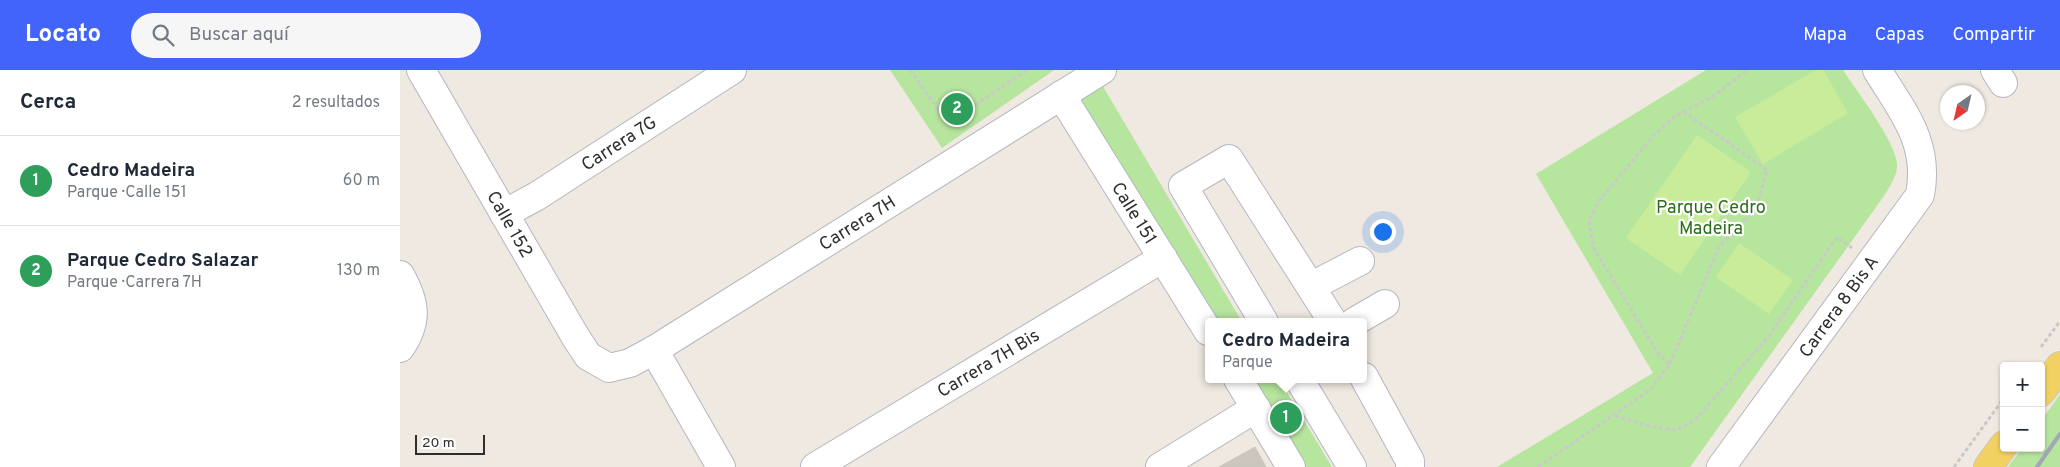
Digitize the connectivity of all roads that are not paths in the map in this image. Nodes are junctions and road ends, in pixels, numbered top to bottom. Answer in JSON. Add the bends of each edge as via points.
{"nodes":[{"id":1,"x":421,"y":70,"type":"edge"},
{"id":2,"x":732,"y":70,"type":"edge"},
{"id":3,"x":1102,"y":70,"type":"edge"},
{"id":4,"x":1878,"y":70,"type":"edge"},
{"id":5,"x":1061,"y":95,"type":"junction"},
{"id":6,"x":504,"y":214,"type":"junction"},
{"id":7,"x":1163,"y":258,"type":"junction"},
{"id":8,"x":1360,"y":261,"type":"dead end"},
{"id":9,"x":400,"y":275,"type":"edge"},
{"id":10,"x":1312,"y":286,"type":"junction"},
{"id":11,"x":1385,"y":304,"type":"dead end"},
{"id":12,"x":1262,"y":318,"type":"edge"},
{"id":13,"x":1331,"y":318,"type":"edge"},
{"id":14,"x":1361,"y":318,"type":"edge"},
{"id":15,"x":1205,"y":326,"type":"edge"},
{"id":16,"x":400,"y":348,"type":"edge"},
{"id":17,"x":654,"y":350,"type":"junction"},
{"id":18,"x":2049,"y":358,"type":"edge"},
{"id":19,"x":609,"y":368,"type":"joint"},
{"id":20,"x":2045,"y":375,"type":"edge"},
{"id":21,"x":1367,"y":382,"type":"edge"},
{"id":22,"x":1240,"y":383,"type":"edge"},
{"id":23,"x":1301,"y":383,"type":"edge"},
{"id":24,"x":1256,"y":408,"type":"junction"},
{"id":25,"x":2000,"y":450,"type":"edge"},
{"id":26,"x":721,"y":467,"type":"edge"},
{"id":27,"x":815,"y":467,"type":"edge"},
{"id":28,"x":1160,"y":467,"type":"edge"},
{"id":29,"x":1291,"y":467,"type":"edge"},
{"id":30,"x":1352,"y":467,"type":"edge"},
{"id":31,"x":1410,"y":467,"type":"edge"},
{"id":32,"x":1721,"y":467,"type":"edge"},
{"id":33,"x":1988,"y":467,"type":"edge"}],
"edges":[{"from":1,"to":6,"type":"street","name":"Calle 152"},
{"from":2,"to":6,"type":"street","name":"Carrera 7G"},
{"from":3,"to":5,"type":"street","name":"Carrera 7H"},
{"from":4,"to":32,"type":"street","name":"Carrera 8 Bis A","via":[[1916,134],[1923,178],[1920,195]]},
{"from":5,"to":7,"type":"street","name":"Calle 151"},
{"from":5,"to":17,"type":"street","name":"Carrera 7H"},
{"from":6,"to":19,"type":"street","name":"Calle 152","via":[[588,356]]},
{"from":7,"to":15,"type":"street","name":"Calle 151"},
{"from":7,"to":27,"type":"street","name":"Carrera 7H Bis"},
{"from":8,"to":10,"type":"street"},
{"from":9,"to":16,"type":"street","via":[[414,311],[410,334]]},
{"from":10,"to":12,"type":"street","via":[[1229,159],[1183,186]]},
{"from":10,"to":13,"type":"street"},
{"from":11,"to":14,"type":"street"},
{"from":17,"to":19,"type":"street","name":"Carrera 7H","via":[[630,363]]},
{"from":17,"to":26,"type":"street"},
{"from":18,"to":20,"type":"main road"},
{"from":21,"to":31,"type":"street","via":[[1410,461]]},
{"from":22,"to":24,"type":"street"},
{"from":23,"to":30,"type":"street"},
{"from":24,"to":28,"type":"street"},
{"from":24,"to":29,"type":"street"},
{"from":25,"to":33,"type":"main road"}]}
